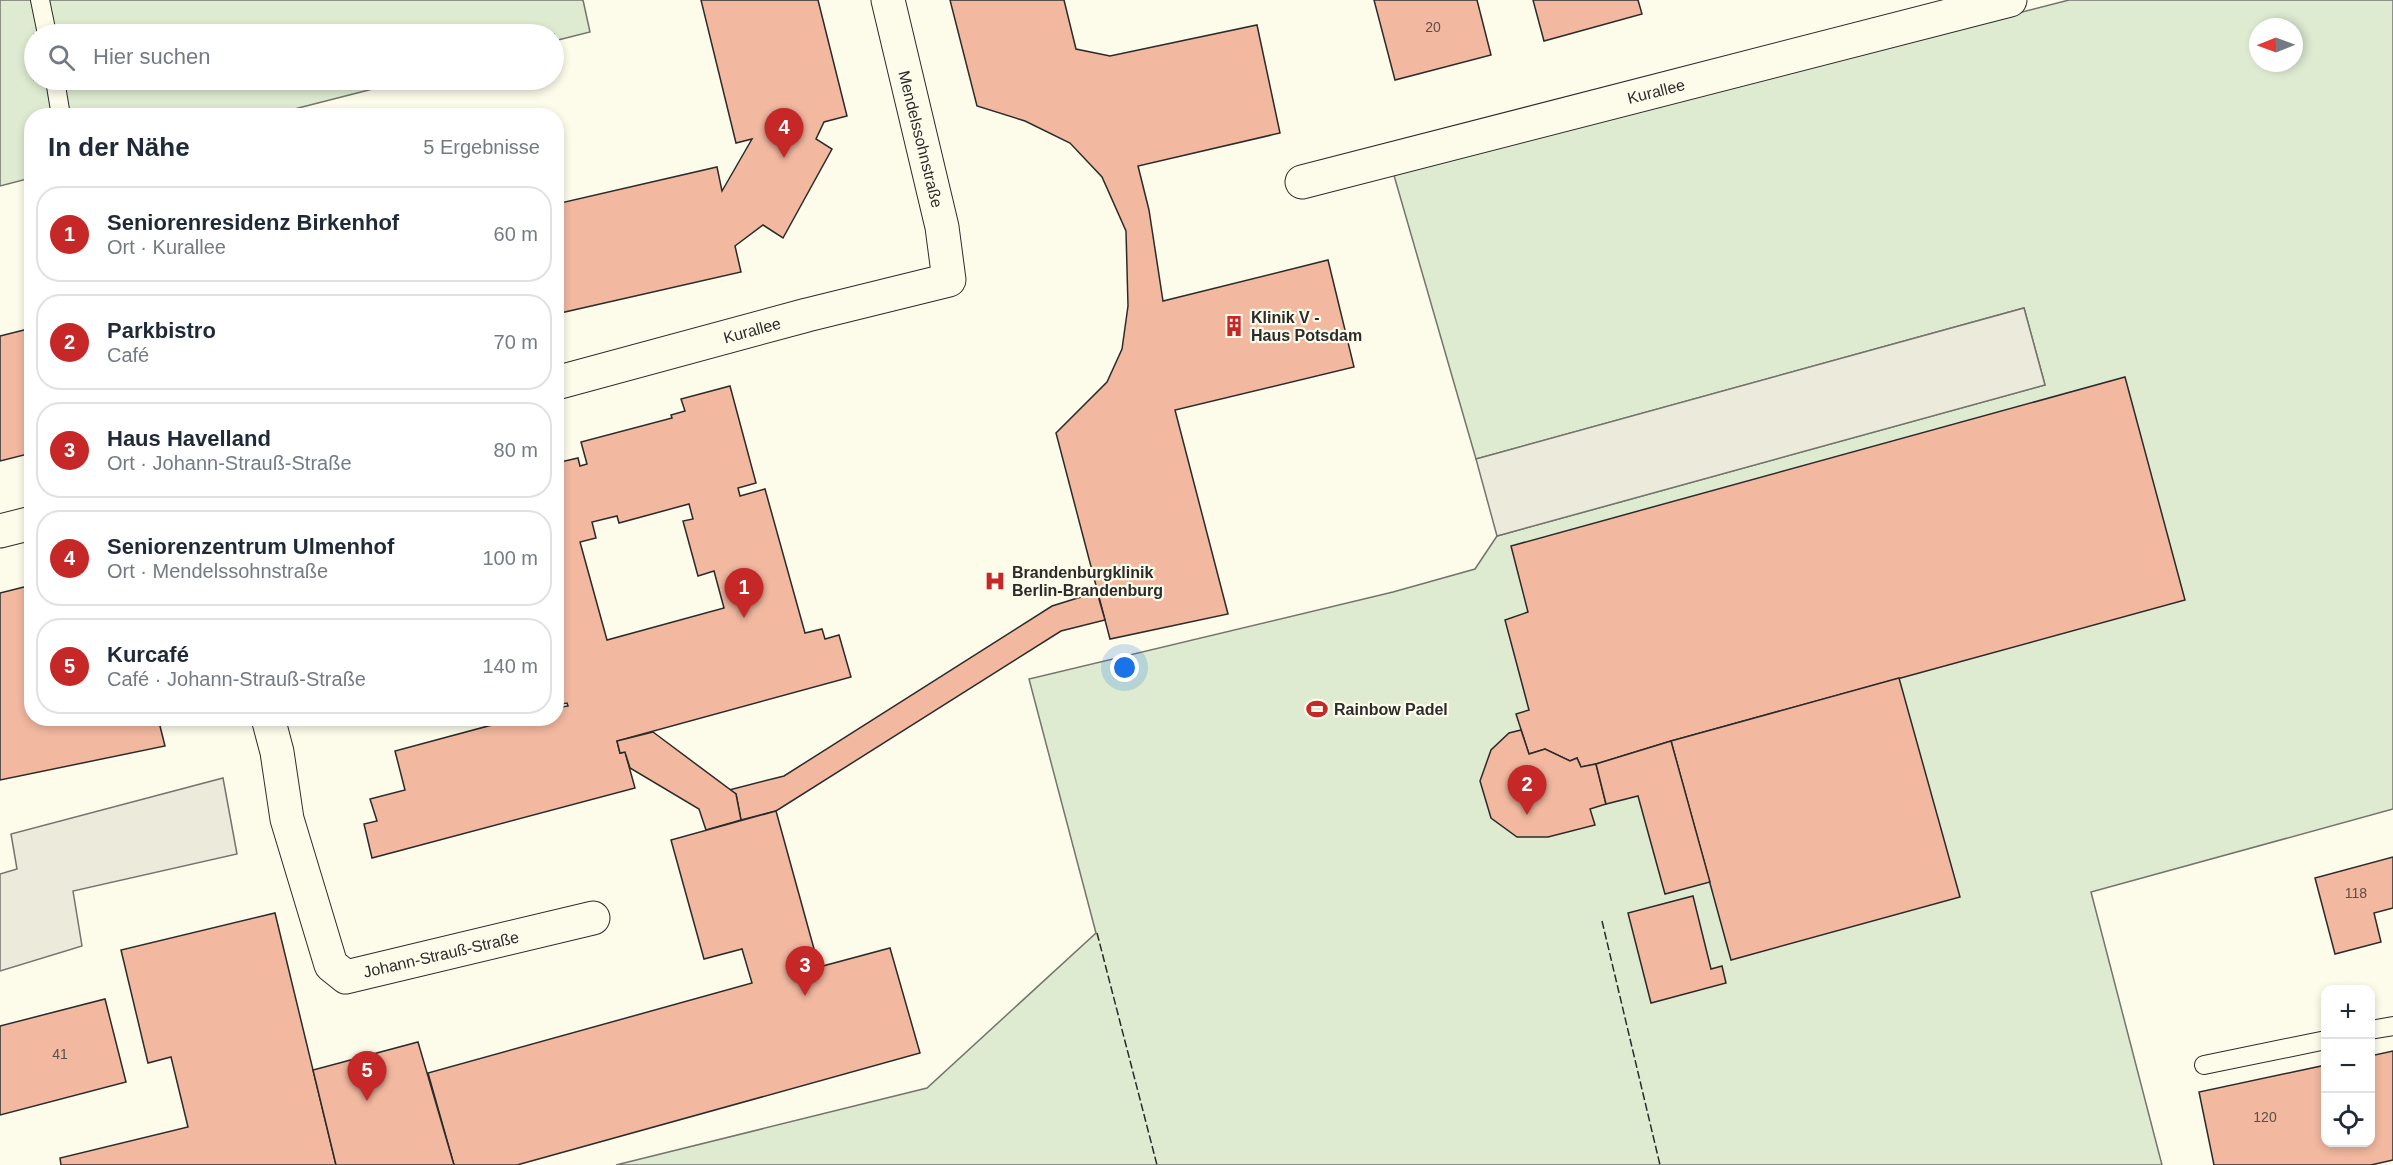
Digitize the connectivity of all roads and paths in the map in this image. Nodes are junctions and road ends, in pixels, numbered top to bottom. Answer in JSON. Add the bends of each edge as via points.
{"nodes":[{"id":1,"x":40,"y":0,"type":"edge"},
{"id":2,"x":888,"y":0,"type":"edge"},
{"id":3,"x":2010,"y":0,"type":"edge"},
{"id":4,"x":45,"y":24,"type":"edge"},
{"id":5,"x":57,"y":90,"type":"edge"},
{"id":6,"x":60,"y":108,"type":"edge"},
{"id":7,"x":1302,"y":182,"type":"dead end"},
{"id":8,"x":949,"y":280,"type":"joint"},
{"id":9,"x":564,"y":381,"type":"edge"},
{"id":10,"x":24,"y":525,"type":"edge"},
{"id":11,"x":0,"y":531,"type":"edge"},
{"id":12,"x":270,"y":726,"type":"edge"},
{"id":13,"x":593,"y":918,"type":"dead end"},
{"id":14,"x":2393,"y":1026,"type":"edge"},
{"id":15,"x":2375,"y":1029,"type":"edge"},
{"id":16,"x":2321,"y":1041,"type":"edge"},
{"id":17,"x":2204,"y":1065,"type":"dead end"}],
"edges":[{"from":1,"to":4,"type":"lane"},
{"from":2,"to":8,"type":"street","name":"Mendelssohnstraße","via":[[942,227]]},
{"from":3,"to":7,"type":"street","name":"Kurallee"},
{"from":5,"to":6,"type":"lane"},
{"from":8,"to":9,"type":"street","name":"Kurallee"},
{"from":10,"to":11,"type":"street"},
{"from":12,"to":13,"type":"street","name":"Johann-Strauß-Straße","via":[[287,819],[331,965],[345,977]]},
{"from":14,"to":15,"type":"lane"},
{"from":16,"to":17,"type":"lane"}]}
